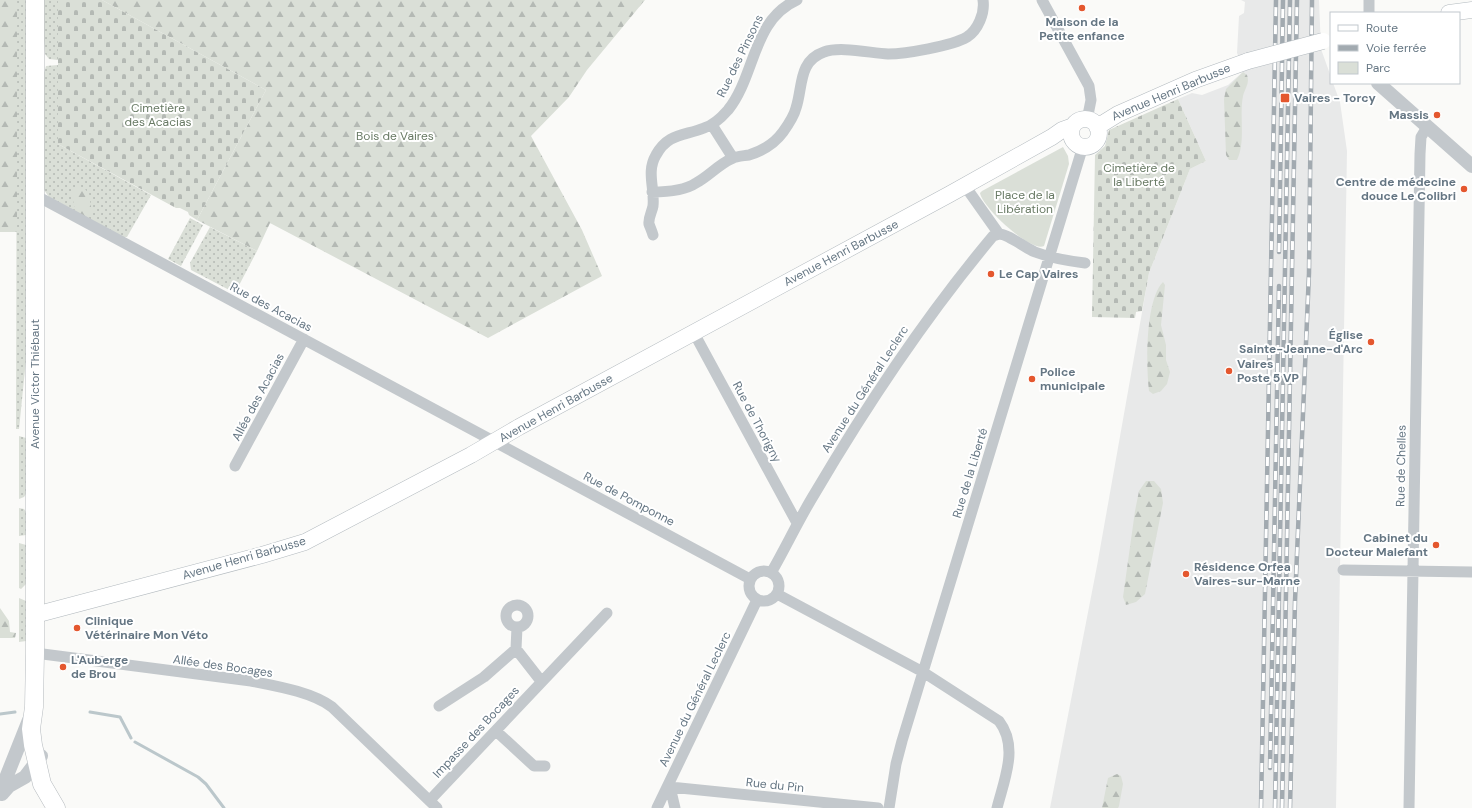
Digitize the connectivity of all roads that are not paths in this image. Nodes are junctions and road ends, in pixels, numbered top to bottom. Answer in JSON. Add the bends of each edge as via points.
{"nodes":[{"id":1,"x":35,"y":0,"type":"edge"},
{"id":2,"x":797,"y":0,"type":"edge"},
{"id":3,"x":983,"y":0,"type":"edge"},
{"id":4,"x":1043,"y":0,"type":"edge"},
{"id":5,"x":1369,"y":0,"type":"edge"},
{"id":6,"x":1472,"y":10,"type":"edge"},
{"id":7,"x":1369,"y":12,"type":"edge"},
{"id":8,"x":1457,"y":12,"type":"edge"},
{"id":9,"x":1327,"y":40,"type":"edge"},
{"id":10,"x":1379,"y":84,"type":"edge"},
{"id":11,"x":712,"y":125,"type":"junction"},
{"id":12,"x":1427,"y":127,"type":"junction"},
{"id":13,"x":1083,"y":132,"type":"junction"},
{"id":14,"x":733,"y":158,"type":"junction"},
{"id":15,"x":1472,"y":166,"type":"edge"},
{"id":16,"x":965,"y":186,"type":"junction"},
{"id":17,"x":652,"y":192,"type":"junction"},
{"id":18,"x":35,"y":195,"type":"junction"},
{"id":19,"x":999,"y":234,"type":"junction"},
{"id":20,"x":653,"y":235,"type":"dead end"},
{"id":21,"x":1049,"y":256,"type":"junction"},
{"id":22,"x":1084,"y":263,"type":"dead end"},
{"id":23,"x":694,"y":333,"type":"junction"},
{"id":24,"x":304,"y":339,"type":"junction"},
{"id":25,"x":495,"y":442,"type":"junction"},
{"id":26,"x":235,"y":466,"type":"dead end"},
{"id":27,"x":797,"y":523,"type":"junction"},
{"id":28,"x":1343,"y":570,"type":"dead end"},
{"id":29,"x":1413,"y":571,"type":"junction"},
{"id":30,"x":1472,"y":572,"type":"edge"},
{"id":31,"x":771,"y":573,"type":"junction"},
{"id":32,"x":750,"y":579,"type":"junction"},
{"id":33,"x":778,"y":594,"type":"junction"},
{"id":34,"x":757,"y":600,"type":"junction"},
{"id":35,"x":607,"y":613,"type":"dead end"},
{"id":36,"x":35,"y":615,"type":"junction"},
{"id":37,"x":517,"y":627,"type":"dead end"},
{"id":38,"x":516,"y":649,"type":"junction"},
{"id":39,"x":35,"y":653,"type":"junction"},
{"id":40,"x":923,"y":672,"type":"junction"},
{"id":41,"x":541,"y":681,"type":"junction"},
{"id":42,"x":438,"y":706,"type":"dead end"},
{"id":43,"x":34,"y":707,"type":"junction"},
{"id":44,"x":496,"y":731,"type":"junction"},
{"id":45,"x":40,"y":757,"type":"junction"},
{"id":46,"x":16,"y":758,"type":"junction"},
{"id":47,"x":545,"y":766,"type":"dead end"},
{"id":48,"x":25,"y":777,"type":"junction"},
{"id":49,"x":42,"y":784,"type":"junction"},
{"id":50,"x":669,"y":787,"type":"junction"},
{"id":51,"x":0,"y":794,"type":"edge"},
{"id":52,"x":433,"y":804,"type":"edge"},
{"id":53,"x":56,"y":808,"type":"edge"},
{"id":54,"x":61,"y":808,"type":"edge"},
{"id":55,"x":68,"y":808,"type":"edge"},
{"id":56,"x":657,"y":808,"type":"edge"},
{"id":57,"x":675,"y":808,"type":"edge"},
{"id":58,"x":878,"y":808,"type":"edge"},
{"id":59,"x":889,"y":808,"type":"edge"},
{"id":60,"x":997,"y":808,"type":"edge"},
{"id":61,"x":1408,"y":808,"type":"edge"}],
"edges":[{"from":1,"to":18,"type":"main road","name":"Avenue Victor Thiébaut"},
{"from":2,"to":11,"type":"street","name":"Rue des Pinsons","via":[[776,14],[767,25],[735,100]]},
{"from":3,"to":14,"type":"street","via":[[978,24],[968,36],[959,41],[910,52],[889,54],[825,51],[815,56],[804,70],[796,109],[783,132],[761,150]]},
{"from":4,"to":13,"type":"street","name":"Rue de la Liberté","via":[[1089,86],[1091,100]]},
{"from":5,"to":7,"type":"street"},
{"from":6,"to":8,"type":"main road"},
{"from":9,"to":13,"type":"main road","name":"Avenue Henri Barbusse","bridge":true,"via":[[1248,61],[1195,80]]},
{"from":10,"to":12,"type":"street"},
{"from":11,"to":14,"type":"street"},
{"from":11,"to":17,"type":"street","name":"Rue des Pinsons","via":[[675,136],[661,147],[655,156],[650,176]]},
{"from":12,"to":15,"type":"street"},
{"from":12,"to":29,"type":"street","name":"Rue de Chelles","via":[[1421,137],[1420,154]]},
{"from":13,"to":16,"type":"main road","name":"Avenue Henri Barbusse","via":[[1052,137]]},
{"from":13,"to":21,"type":"street","name":"Rue de la Liberté"},
{"from":14,"to":17,"type":"street","via":[[696,184]]},
{"from":16,"to":19,"type":"street"},
{"from":16,"to":23,"type":"main road","name":"Avenue Henri Barbusse"},
{"from":17,"to":20,"type":"street","name":"Rue des Pinsons","via":[[653,206],[649,222]]},
{"from":18,"to":24,"type":"street","name":"Rue des Acacias"},
{"from":18,"to":36,"type":"main road","name":"Avenue Victor Thiébaut"},
{"from":19,"to":21,"type":"street","via":[[1037,253]]},
{"from":19,"to":27,"type":"street","name":"Avenue du Général Leclerc","via":[[987,243],[897,363]]},
{"from":21,"to":22,"type":"street"},
{"from":21,"to":40,"type":"street","name":"Rue de la Liberté"},
{"from":23,"to":25,"type":"main road","name":"Avenue Henri Barbusse"},
{"from":23,"to":27,"type":"street","name":"Rue de Thorigny"},
{"from":24,"to":25,"type":"street","name":"Rue des Acacias"},
{"from":24,"to":26,"type":"street","name":"Allée des Acacias"},
{"from":25,"to":32,"type":"street","name":"Rue de Pomponne"},
{"from":25,"to":36,"type":"main road","name":"Avenue Henri Barbusse","via":[[304,542]]},
{"from":27,"to":31,"type":"street","name":"Avenue du Général Leclerc"},
{"from":28,"to":29,"type":"street"},
{"from":29,"to":30,"type":"street"},
{"from":29,"to":61,"type":"street","name":"Rue de Chelles"},
{"from":31,"to":32,"type":"street","via":[[758,572]]},
{"from":31,"to":33,"type":"street","via":[[778,581]]},
{"from":32,"to":34,"type":"street","via":[[748,589]]},
{"from":33,"to":34,"type":"street","via":[[766,602]]},
{"from":33,"to":40,"type":"street"},
{"from":34,"to":50,"type":"street","name":"Avenue du Général Leclerc"},
{"from":35,"to":41,"type":"street","name":"Impasse des Bocages"},
{"from":36,"to":39,"type":"main road","name":"Avenue Victor Thiébaut"},
{"from":37,"to":38,"type":"street"},
{"from":38,"to":41,"type":"street"},
{"from":38,"to":42,"type":"street","via":[[484,677]]},
{"from":39,"to":43,"type":"main road","name":"Avenue Victor Thiébaut"},
{"from":39,"to":52,"type":"street","name":"Allée des Bocages","via":[[252,681],[321,700],[332,707]]},
{"from":40,"to":59,"type":"street","name":"Rue de la Liberté","via":[[896,764]]},
{"from":40,"to":60,"type":"street","via":[[995,717],[1004,727],[1010,750]]},
{"from":41,"to":44,"type":"street","name":"Impasse des Bocages"},
{"from":43,"to":45,"type":"main road","name":"Avenue Victor Thiébaut","via":[[31,729]]},
{"from":43,"to":46,"type":"street"},
{"from":44,"to":47,"type":"street","via":[[534,766]]},
{"from":44,"to":52,"type":"street","name":"Impasse des Bocages"},
{"from":45,"to":46,"type":"street"},
{"from":45,"to":48,"type":"street"},
{"from":45,"to":49,"type":"main road","name":"Avenue Victor Thiébaut"},
{"from":45,"to":54,"type":"street","via":[[46,779]]},
{"from":45,"to":55,"type":"main road","name":"Avenue Victor Thiébaut"},
{"from":46,"to":51,"type":"street"},
{"from":48,"to":49,"type":"street"},
{"from":48,"to":51,"type":"street"},
{"from":49,"to":53,"type":"main road","name":"Avenue Victor Thiébaut"},
{"from":50,"to":56,"type":"street","name":"Avenue du Général Leclerc"},
{"from":50,"to":57,"type":"street"},
{"from":50,"to":58,"type":"street","name":"Rue du Pin"}]}
